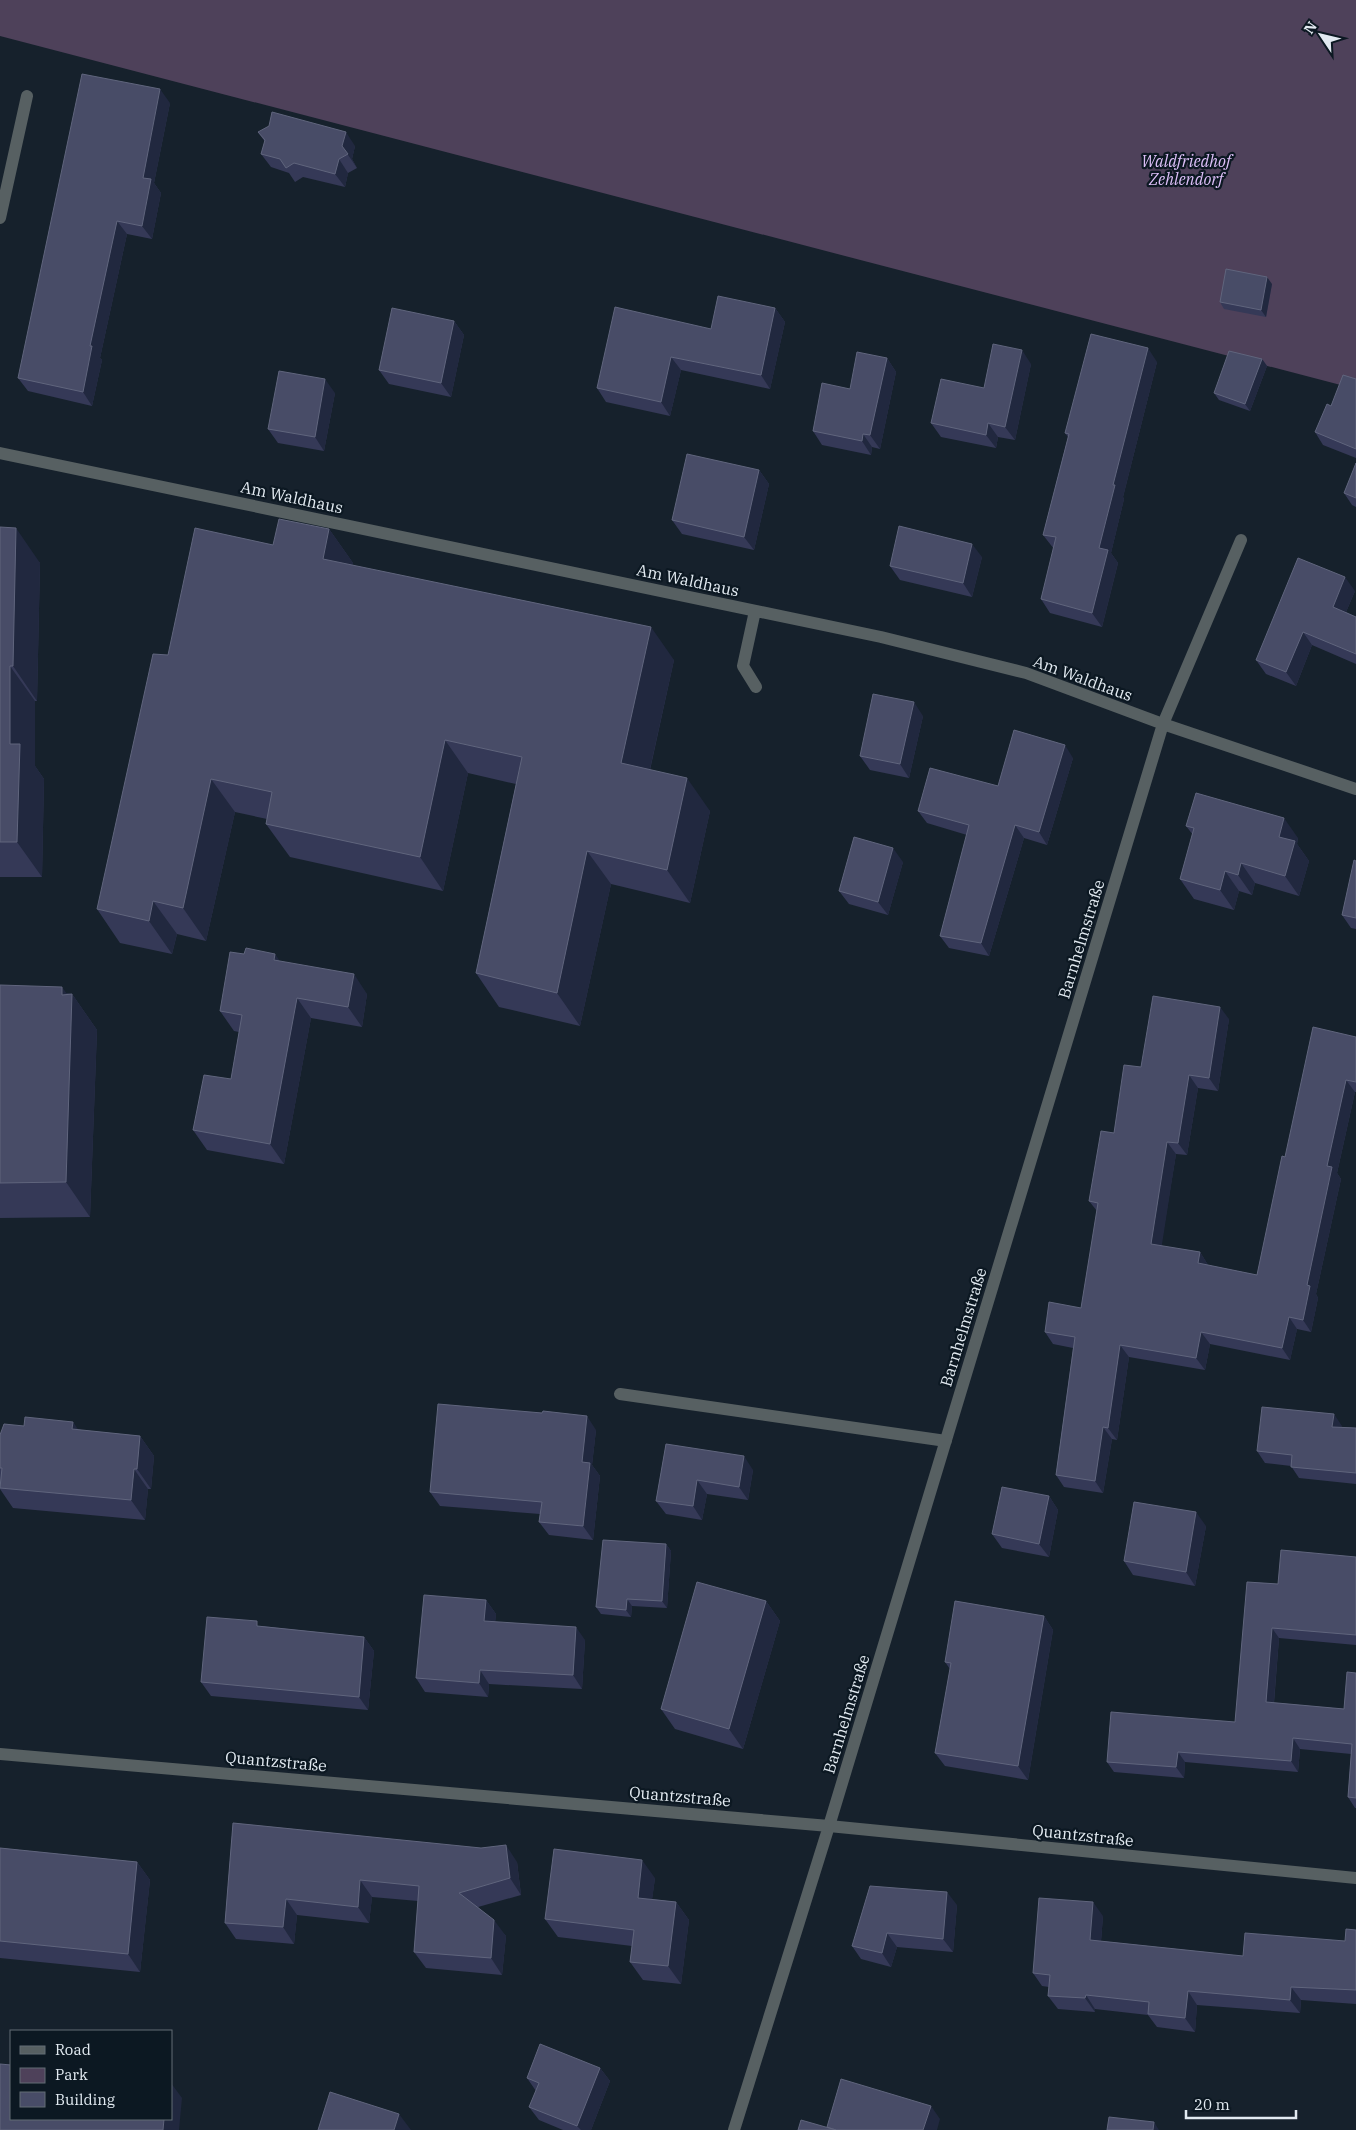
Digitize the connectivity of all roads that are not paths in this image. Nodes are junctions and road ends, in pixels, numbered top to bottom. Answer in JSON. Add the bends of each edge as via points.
{"nodes":[{"id":1,"x":27,"y":96,"type":"dead end"},
{"id":2,"x":0,"y":218,"type":"edge"},
{"id":3,"x":0,"y":453,"type":"edge"},
{"id":4,"x":1241,"y":540,"type":"dead end"},
{"id":5,"x":755,"y":611,"type":"junction"},
{"id":6,"x":756,"y":687,"type":"dead end"},
{"id":7,"x":1163,"y":724,"type":"junction"},
{"id":8,"x":1356,"y":789,"type":"edge"},
{"id":9,"x":620,"y":1394,"type":"dead end"},
{"id":10,"x":946,"y":1441,"type":"junction"},
{"id":11,"x":0,"y":1754,"type":"edge"},
{"id":12,"x":829,"y":1826,"type":"junction"},
{"id":13,"x":1356,"y":1878,"type":"edge"},
{"id":14,"x":734,"y":2130,"type":"edge"}],
"edges":[{"from":1,"to":2,"type":"street"},
{"from":3,"to":5,"type":"street","name":"Am Waldhaus"},
{"from":4,"to":7,"type":"street","name":"Barnhelmstraße"},
{"from":5,"to":6,"type":"street","via":[[742,666]]},
{"from":5,"to":7,"type":"street","name":"Am Waldhaus","via":[[881,637],[1026,673]]},
{"from":7,"to":8,"type":"street","name":"Am Waldhaus"},
{"from":7,"to":10,"type":"street","name":"Barnhelmstraße"},
{"from":9,"to":10,"type":"street"},
{"from":10,"to":12,"type":"street","name":"Barnhelmstraße"},
{"from":11,"to":12,"type":"street","name":"Quantzstraße"},
{"from":12,"to":13,"type":"street","name":"Quantzstraße"},
{"from":12,"to":14,"type":"street","name":"Barnhelmstraße"}]}
